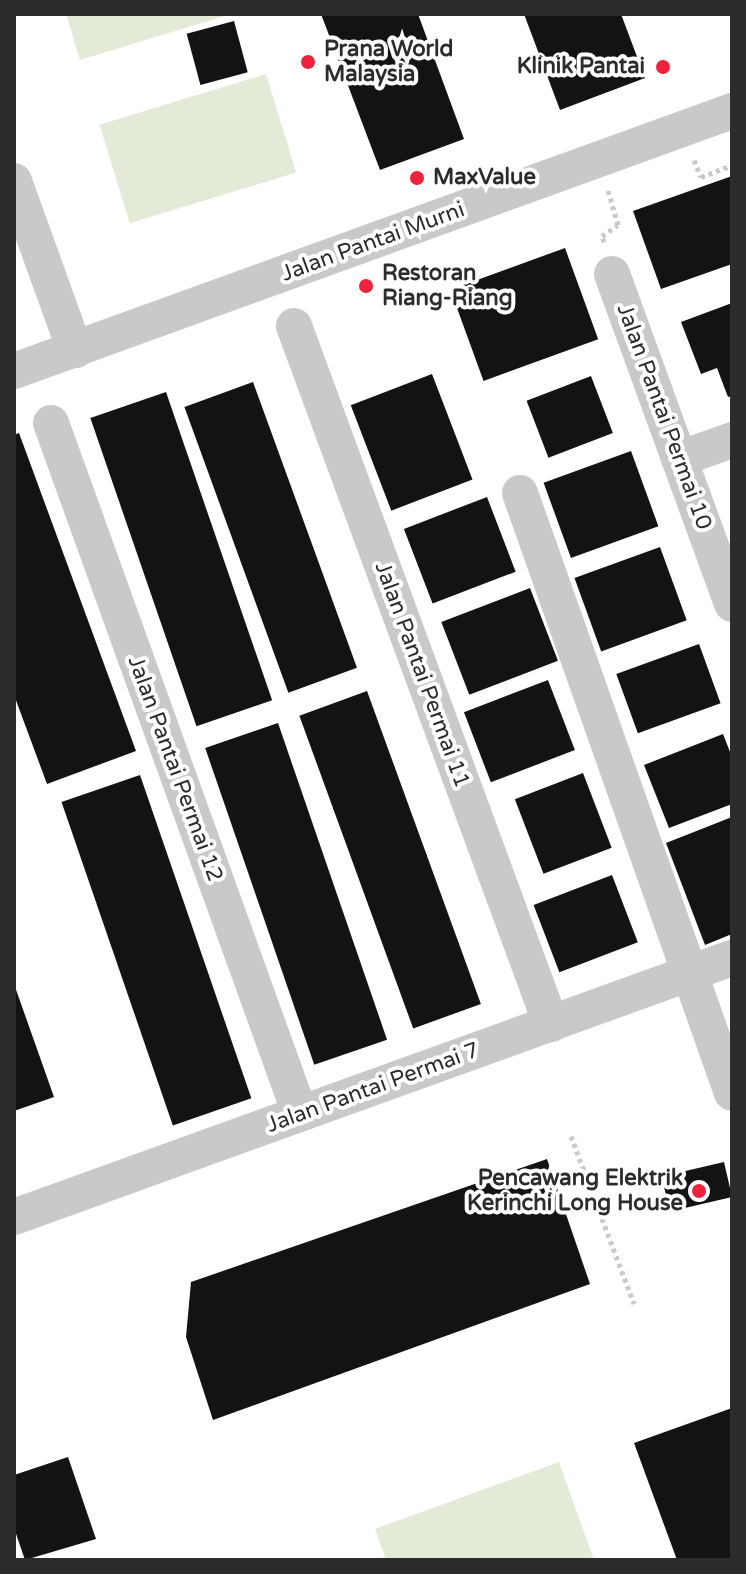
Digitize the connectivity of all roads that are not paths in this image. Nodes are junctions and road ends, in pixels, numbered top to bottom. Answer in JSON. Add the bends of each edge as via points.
{"nodes":[{"id":1,"x":732,"y":111,"type":"edge"},
{"id":2,"x":14,"y":181,"type":"edge"},
{"id":3,"x":612,"y":274,"type":"dead end"},
{"id":4,"x":294,"y":326,"type":"dead end"},
{"id":5,"x":75,"y":350,"type":"junction"},
{"id":6,"x":14,"y":371,"type":"edge"},
{"id":7,"x":51,"y":423,"type":"dead end"},
{"id":8,"x":732,"y":440,"type":"edge"},
{"id":9,"x":679,"y":459,"type":"junction"},
{"id":10,"x":520,"y":493,"type":"dead end"},
{"id":11,"x":732,"y":604,"type":"edge"},
{"id":12,"x":732,"y":958,"type":"edge"},
{"id":13,"x":689,"y":974,"type":"junction"},
{"id":14,"x":551,"y":1024,"type":"junction"},
{"id":15,"x":732,"y":1093,"type":"edge"},
{"id":16,"x":300,"y":1114,"type":"junction"},
{"id":17,"x":14,"y":1217,"type":"edge"}],
"edges":[{"from":1,"to":5,"type":"street","name":"Jalan Pantai Murni"},
{"from":2,"to":5,"type":"street"},
{"from":3,"to":9,"type":"street","name":"Jalan Pantai Permai 10"},
{"from":4,"to":14,"type":"street","name":"Jalan Pantai Permai 11"},
{"from":5,"to":6,"type":"street","name":"Jalan Pantai Murni"},
{"from":7,"to":16,"type":"street","name":"Jalan Pantai Permai 12"},
{"from":8,"to":9,"type":"street"},
{"from":9,"to":11,"type":"street","name":"Jalan Pantai Permai 10"},
{"from":10,"to":13,"type":"street"},
{"from":12,"to":13,"type":"street","name":"Jalan Pantai Permai 7"},
{"from":13,"to":14,"type":"street","name":"Jalan Pantai Permai 7"},
{"from":13,"to":15,"type":"street"},
{"from":14,"to":16,"type":"street","name":"Jalan Pantai Permai 7"},
{"from":16,"to":17,"type":"street","name":"Jalan Pantai Permai 7"}]}
